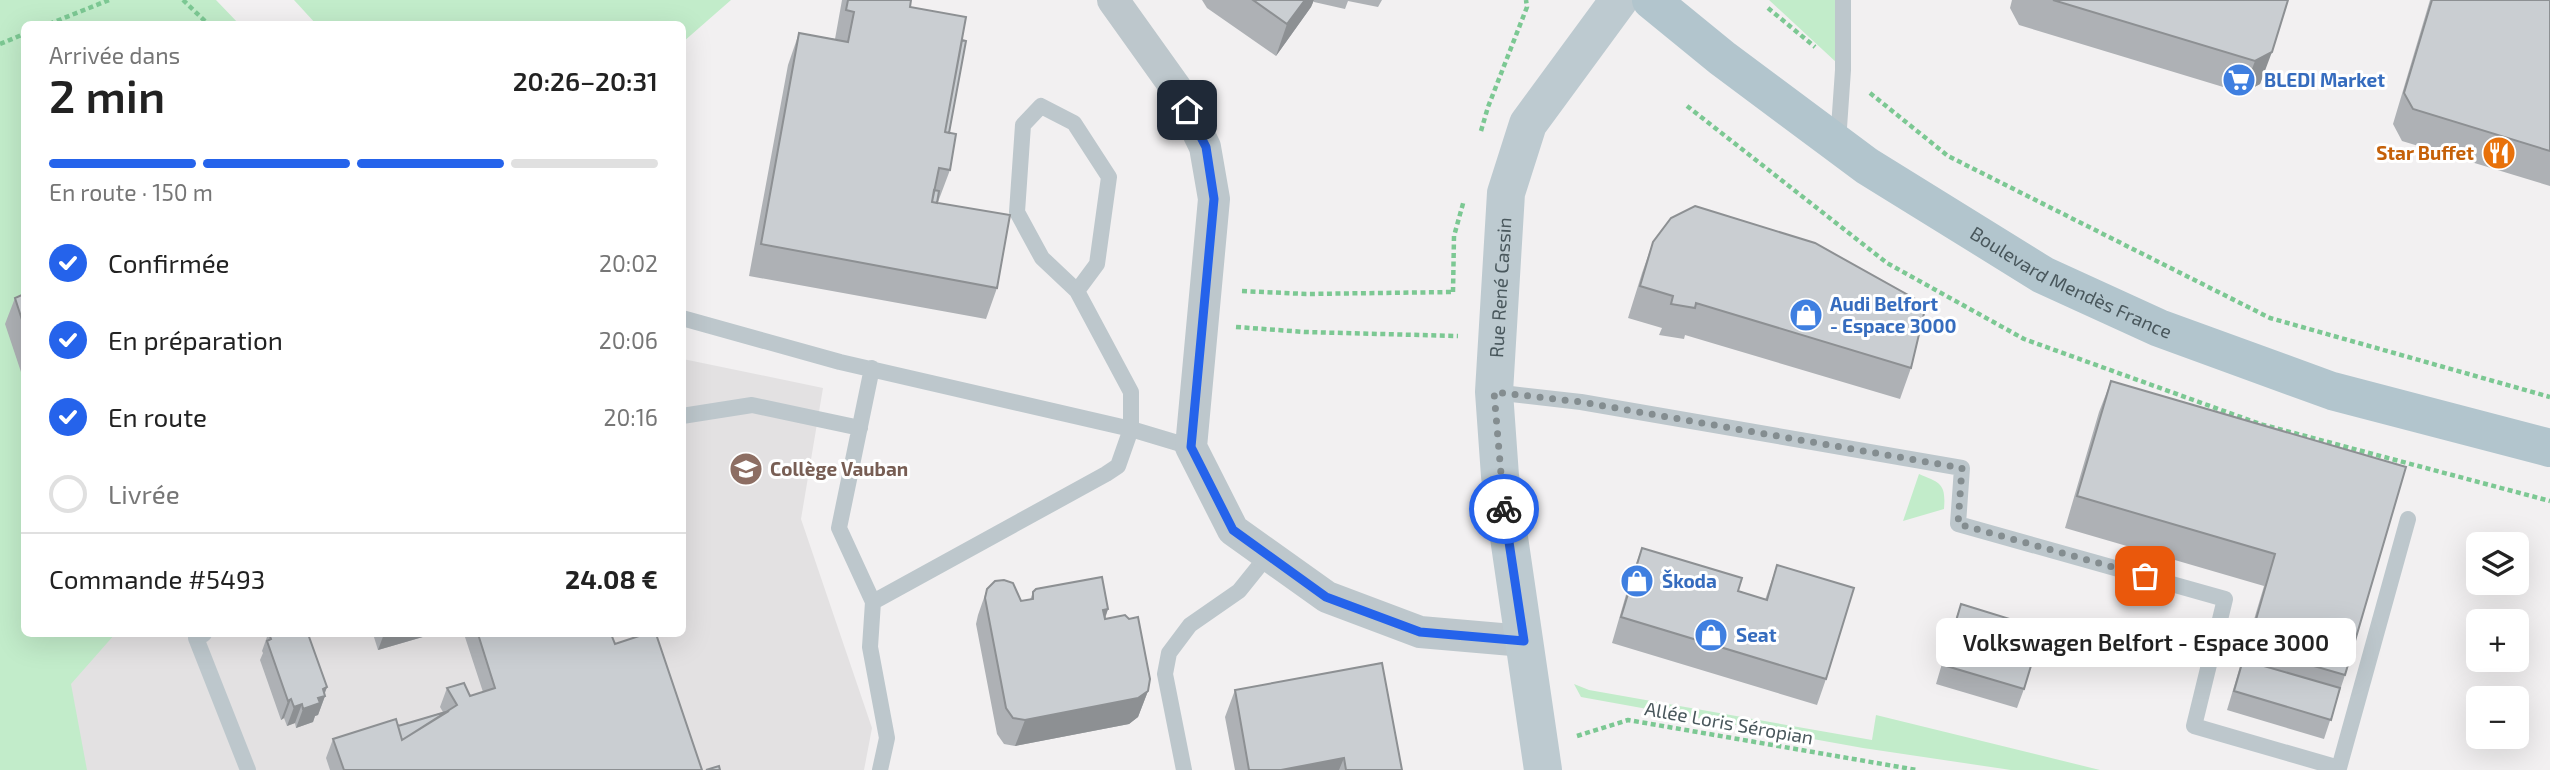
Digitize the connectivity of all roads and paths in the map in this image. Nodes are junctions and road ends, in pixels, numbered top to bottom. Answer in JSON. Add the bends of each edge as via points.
{"nodes":[{"id":1,"x":109,"y":0,"type":"edge"},
{"id":2,"x":183,"y":0,"type":"edge"},
{"id":3,"x":1113,"y":0,"type":"edge"},
{"id":4,"x":1619,"y":0,"type":"edge"},
{"id":5,"x":1651,"y":0,"type":"edge"},
{"id":6,"x":1843,"y":0,"type":"edge"},
{"id":7,"x":1768,"y":8,"type":"dead end"},
{"id":8,"x":56,"y":21,"type":"edge"},
{"id":9,"x":205,"y":21,"type":"edge"},
{"id":10,"x":21,"y":35,"type":"edge"},
{"id":11,"x":0,"y":44,"type":"edge"},
{"id":12,"x":1843,"y":70,"type":"junction"},
{"id":13,"x":1838,"y":144,"type":"junction"},
{"id":14,"x":1205,"y":289,"type":"junction"},
{"id":15,"x":1077,"y":291,"type":"junction"},
{"id":16,"x":1500,"y":292,"type":"junction"},
{"id":17,"x":686,"y":319,"type":"edge"},
{"id":18,"x":1202,"y":324,"type":"junction"},
{"id":19,"x":1497,"y":337,"type":"junction"},
{"id":20,"x":872,"y":368,"type":"junction"},
{"id":21,"x":1494,"y":392,"type":"junction"},
{"id":22,"x":2550,"y":397,"type":"edge"},
{"id":23,"x":686,"y":415,"type":"edge"},
{"id":24,"x":860,"y":428,"type":"junction"},
{"id":25,"x":1131,"y":429,"type":"junction"},
{"id":26,"x":1191,"y":447,"type":"junction"},
{"id":27,"x":2550,"y":448,"type":"edge"},
{"id":28,"x":2408,"y":519,"type":"dead end"},
{"id":29,"x":1268,"y":555,"type":"junction"},
{"id":30,"x":873,"y":603,"type":"junction"},
{"id":31,"x":198,"y":637,"type":"edge"},
{"id":32,"x":1524,"y":641,"type":"junction"},
{"id":33,"x":1541,"y":758,"type":"edge"},
{"id":34,"x":248,"y":770,"type":"edge"},
{"id":35,"x":880,"y":770,"type":"edge"},
{"id":36,"x":1184,"y":770,"type":"edge"},
{"id":37,"x":1917,"y":770,"type":"edge"}],
"edges":[{"from":1,"to":8,"type":"path"},
{"from":2,"to":9,"type":"path"},
{"from":3,"to":14,"type":"street","via":[[1178,91],[1206,147],[1214,199]]},
{"from":4,"to":16,"type":"main road","name":"Rue René Cassin","via":[[1528,124],[1506,193]]},
{"from":5,"to":13,"type":"main road","name":"Boulevard Mendès France"},
{"from":6,"to":12,"type":"lane"},
{"from":7,"to":12,"type":"path"},
{"from":10,"to":11,"type":"path"},
{"from":12,"to":13,"type":"lane"},
{"from":12,"to":22,"type":"path","via":[[1948,156],[2270,318]]},
{"from":13,"to":27,"type":"main road","name":"Boulevard Mendès France","via":[[2043,275],[2159,328],[2332,391]]},
{"from":14,"to":16,"type":"path","via":[[1306,294]]},
{"from":14,"to":18,"type":"street"},
{"from":15,"to":15,"type":"lane","via":[[1097,264],[1109,177],[1074,123],[1041,106],[1023,125],[1017,212],[1042,258]]},
{"from":15,"to":25,"type":"lane","via":[[1131,392]]},
{"from":16,"to":19,"type":"main road","name":"Rue René Cassin"},
{"from":17,"to":20,"type":"lane"},
{"from":18,"to":19,"type":"path"},
{"from":18,"to":26,"type":"street"},
{"from":19,"to":21,"type":"main road","name":"Rue René Cassin"},
{"from":20,"to":24,"type":"lane"},
{"from":20,"to":25,"type":"lane"},
{"from":21,"to":28,"type":"lane","via":[[1581,402],[1962,468],[1958,524],[2225,599],[2193,726],[2339,768]]},
{"from":21,"to":32,"type":"main road","name":"Rue René Cassin","via":[[1500,475]]},
{"from":23,"to":24,"type":"lane","via":[[752,405]]},
{"from":24,"to":30,"type":"lane","via":[[839,528]]},
{"from":25,"to":26,"type":"lane"},
{"from":25,"to":30,"type":"lane","via":[[1118,466]]},
{"from":26,"to":29,"type":"street","via":[[1233,530]]},
{"from":29,"to":32,"type":"street","via":[[1326,597],[1420,632]]},
{"from":29,"to":36,"type":"lane","via":[[1239,591],[1190,625],[1169,653],[1166,674]]},
{"from":30,"to":35,"type":"lane","via":[[870,647],[887,738]]},
{"from":31,"to":34,"type":"lane"},
{"from":32,"to":33,"type":"main road","name":"Rue René Cassin"},
{"from":33,"to":37,"type":"path","name":"Allée Loris Séropian","via":[[1573,737],[1628,720]]}]}
